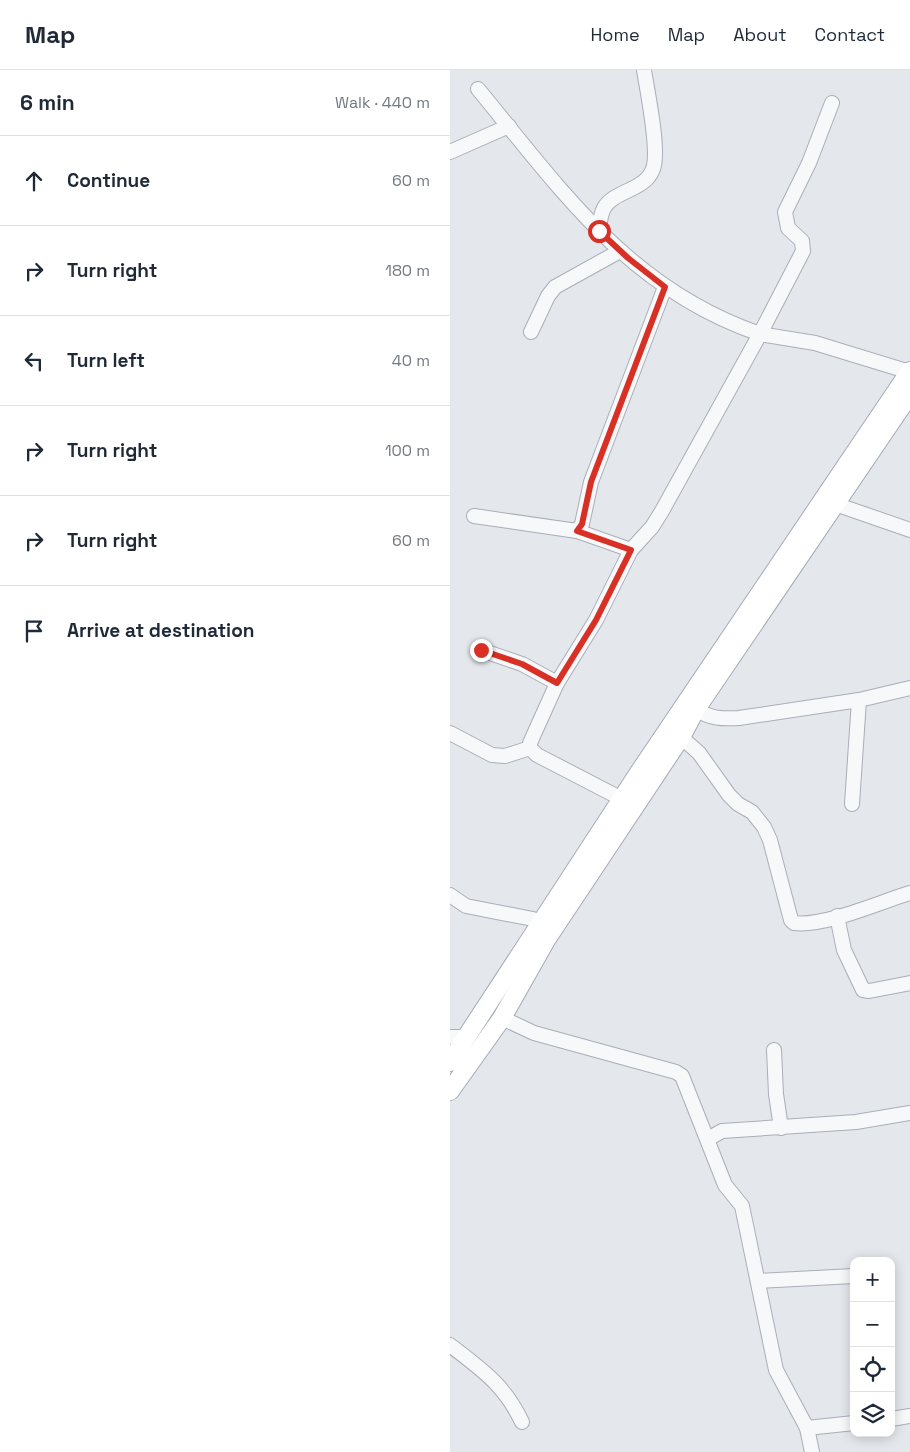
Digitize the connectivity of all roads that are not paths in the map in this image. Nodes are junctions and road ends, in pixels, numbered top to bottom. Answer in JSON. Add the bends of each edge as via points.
{"nodes":[{"id":1,"x":644,"y":70,"type":"edge"},
{"id":2,"x":478,"y":89,"type":"dead end"},
{"id":3,"x":832,"y":103,"type":"dead end"},
{"id":4,"x":509,"y":126,"type":"junction"},
{"id":5,"x":450,"y":152,"type":"edge"},
{"id":6,"x":599,"y":231,"type":"junction"},
{"id":7,"x":620,"y":251,"type":"junction"},
{"id":8,"x":665,"y":287,"type":"junction"},
{"id":9,"x":531,"y":332,"type":"dead end"},
{"id":10,"x":760,"y":334,"type":"junction"},
{"id":11,"x":910,"y":372,"type":"edge"},
{"id":12,"x":910,"y":394,"type":"edge"},
{"id":13,"x":835,"y":504,"type":"junction"},
{"id":14,"x":474,"y":516,"type":"dead end"},
{"id":15,"x":910,"y":530,"type":"edge"},
{"id":16,"x":577,"y":531,"type":"junction"},
{"id":17,"x":631,"y":550,"type":"junction"},
{"id":18,"x":481,"y":650,"type":"dead end"},
{"id":19,"x":557,"y":683,"type":"junction"},
{"id":20,"x":910,"y":688,"type":"edge"},
{"id":21,"x":859,"y":700,"type":"junction"},
{"id":22,"x":696,"y":709,"type":"junction"},
{"id":23,"x":450,"y":732,"type":"edge"},
{"id":24,"x":681,"y":736,"type":"junction"},
{"id":25,"x":530,"y":748,"type":"junction"},
{"id":26,"x":622,"y":799,"type":"junction"},
{"id":27,"x":852,"y":804,"type":"dead end"},
{"id":28,"x":910,"y":893,"type":"edge"},
{"id":29,"x":450,"y":895,"type":"edge"},
{"id":30,"x":837,"y":916,"type":"junction"},
{"id":31,"x":541,"y":923,"type":"junction"},
{"id":32,"x":910,"y":983,"type":"edge"},
{"id":33,"x":502,"y":1018,"type":"junction"},
{"id":34,"x":458,"y":1037,"type":"edge"},
{"id":35,"x":774,"y":1050,"type":"dead end"},
{"id":36,"x":450,"y":1062,"type":"edge"},
{"id":37,"x":450,"y":1090,"type":"edge"},
{"id":38,"x":910,"y":1114,"type":"edge"},
{"id":39,"x":782,"y":1128,"type":"junction"},
{"id":40,"x":708,"y":1138,"type":"junction"},
{"id":41,"x":850,"y":1276,"type":"edge"},
{"id":42,"x":758,"y":1280,"type":"junction"},
{"id":43,"x":450,"y":1345,"type":"edge"},
{"id":44,"x":910,"y":1416,"type":"edge"},
{"id":45,"x":895,"y":1418,"type":"edge"},
{"id":46,"x":522,"y":1422,"type":"dead end"},
{"id":47,"x":850,"y":1423,"type":"edge"},
{"id":48,"x":807,"y":1428,"type":"junction"},
{"id":49,"x":812,"y":1452,"type":"edge"}],
"edges":[{"from":1,"to":6,"type":"street","via":[[655,159],[653,169],[643,182],[610,201],[604,208]]},
{"from":2,"to":4,"type":"street"},
{"from":3,"to":10,"type":"street","via":[[785,212],[788,228],[802,241],[803,251]]},
{"from":4,"to":5,"type":"street"},
{"from":4,"to":6,"type":"street"},
{"from":6,"to":7,"type":"street"},
{"from":7,"to":8,"type":"street"},
{"from":7,"to":9,"type":"street","via":[[555,287]]},
{"from":8,"to":10,"type":"street","via":[[708,314]]},
{"from":8,"to":16,"type":"street","via":[[591,482],[582,524]]},
{"from":10,"to":11,"type":"street","via":[[815,343]]},
{"from":10,"to":17,"type":"street","via":[[662,511]]},
{"from":11,"to":26,"type":"main road"},
{"from":12,"to":13,"type":"main road"},
{"from":13,"to":15,"type":"street"},
{"from":13,"to":22,"type":"main road"},
{"from":14,"to":16,"type":"street"},
{"from":16,"to":17,"type":"street"},
{"from":17,"to":19,"type":"street","via":[[596,620]]},
{"from":18,"to":19,"type":"street","via":[[522,664]]},
{"from":19,"to":25,"type":"street"},
{"from":20,"to":21,"type":"street"},
{"from":21,"to":22,"type":"street","via":[[720,720]]},
{"from":21,"to":27,"type":"street"},
{"from":22,"to":24,"type":"main road"},
{"from":23,"to":25,"type":"street","via":[[492,755],[505,756]]},
{"from":24,"to":30,"type":"street","via":[[699,753],[729,795],[758,818],[770,840],[794,923],[807,924]]},
{"from":24,"to":33,"type":"main road","via":[[546,940]]},
{"from":25,"to":26,"type":"street","via":[[537,756]]},
{"from":26,"to":31,"type":"main road"},
{"from":28,"to":30,"type":"street"},
{"from":29,"to":31,"type":"street","via":[[466,906]]},
{"from":30,"to":32,"type":"street","via":[[844,950],[863,990]]},
{"from":31,"to":34,"type":"main road"},
{"from":33,"to":37,"type":"main road"},
{"from":33,"to":40,"type":"street","via":[[534,1033],[676,1072],[686,1082]]},
{"from":34,"to":36,"type":"main road"},
{"from":35,"to":39,"type":"street"},
{"from":38,"to":39,"type":"street"},
{"from":39,"to":40,"type":"street","via":[[722,1132]]},
{"from":40,"to":42,"type":"street","via":[[725,1185],[742,1206]]},
{"from":41,"to":42,"type":"street"},
{"from":42,"to":48,"type":"street","via":[[776,1370]]},
{"from":43,"to":46,"type":"street","via":[[499,1385],[511,1399]]},
{"from":44,"to":45,"type":"street"},
{"from":47,"to":48,"type":"street"},
{"from":48,"to":49,"type":"street"}]}
